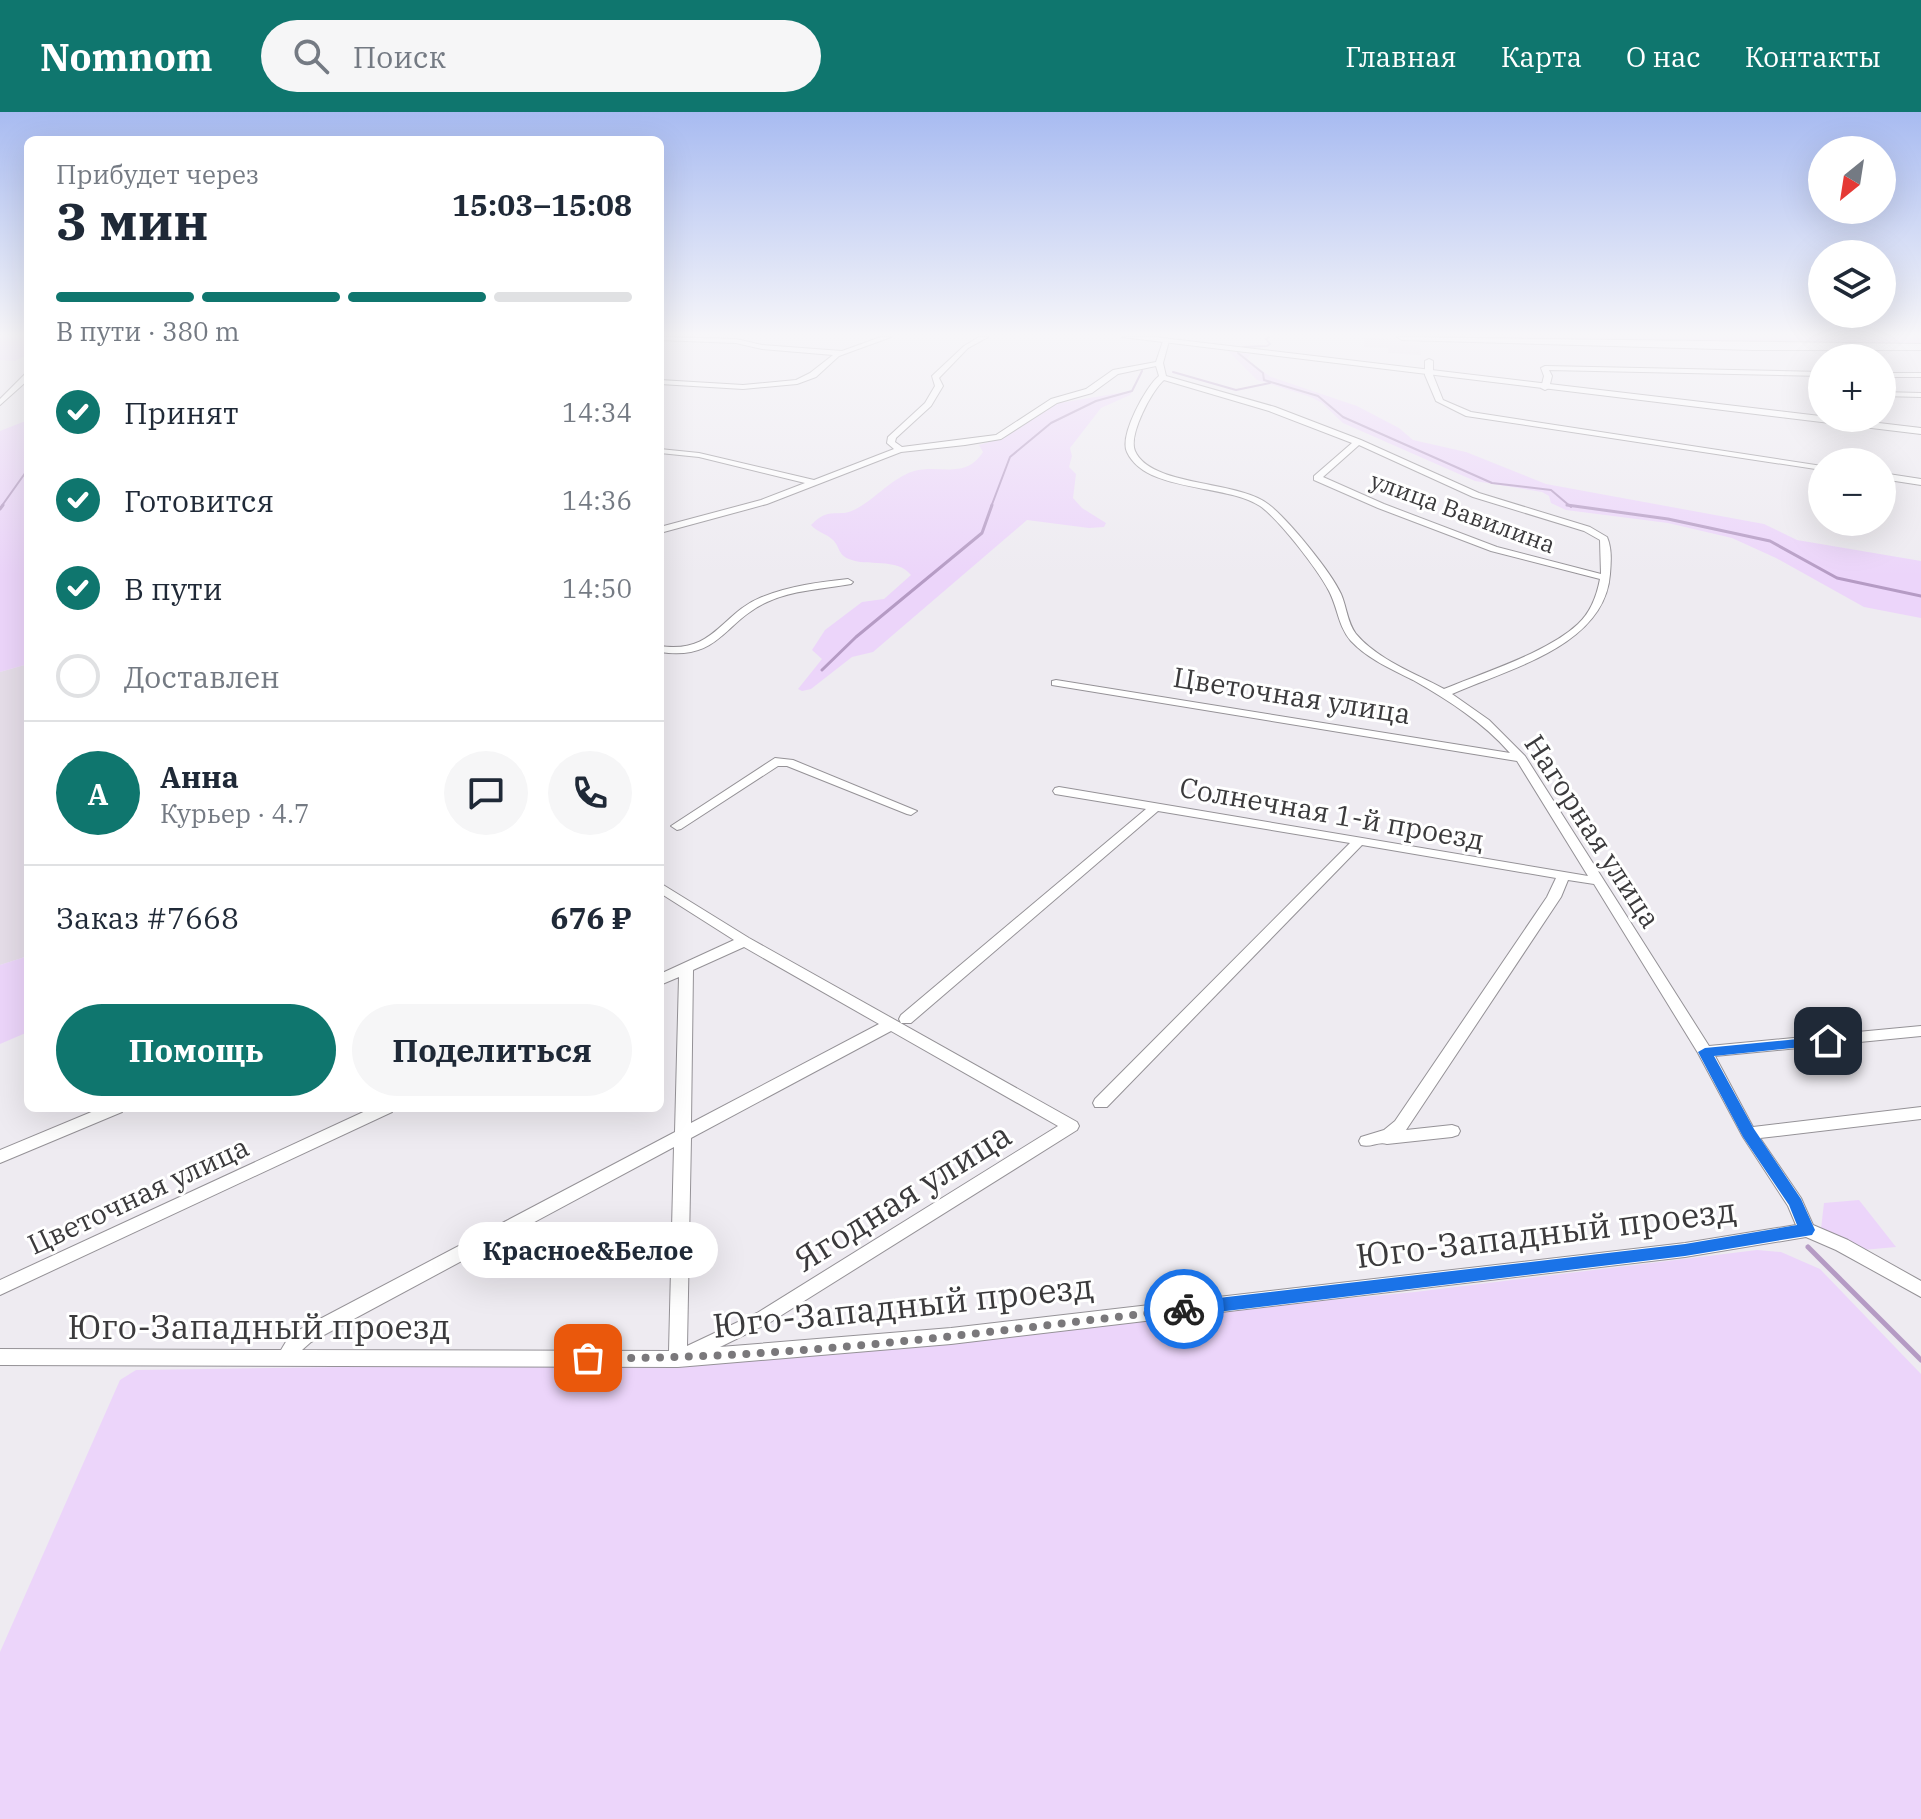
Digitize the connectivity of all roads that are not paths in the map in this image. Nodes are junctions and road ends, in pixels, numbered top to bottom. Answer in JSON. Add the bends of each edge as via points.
{"nodes":[{"id":1,"x":914,"y":417,"type":"edge"},
{"id":2,"x":1030,"y":417,"type":"edge"},
{"id":3,"x":1138,"y":417,"type":"edge"},
{"id":4,"x":1292,"y":417,"type":"edge"},
{"id":5,"x":1486,"y":417,"type":"edge"},
{"id":6,"x":1796,"y":417,"type":"edge"},
{"id":7,"x":1921,"y":431,"type":"edge"},
{"id":8,"x":1358,"y":442,"type":"junction"},
{"id":9,"x":900,"y":450,"type":"junction"},
{"id":10,"x":664,"y":451,"type":"edge"},
{"id":11,"x":1808,"y":466,"type":"edge"},
{"id":12,"x":1896,"y":478,"type":"edge"},
{"id":13,"x":1921,"y":482,"type":"edge"},
{"id":14,"x":815,"y":483,"type":"junction"},
{"id":15,"x":664,"y":522,"type":"edge"},
{"id":16,"x":677,"y":524,"type":"junction"},
{"id":17,"x":664,"y":529,"type":"edge"},
{"id":18,"x":1606,"y":578,"type":"junction"},
{"id":19,"x":848,"y":582,"type":"dead end"},
{"id":20,"x":664,"y":650,"type":"edge"},
{"id":21,"x":1056,"y":683,"type":"dead end"},
{"id":22,"x":1444,"y":693,"type":"junction"},
{"id":23,"x":1521,"y":758,"type":"junction"},
{"id":24,"x":1059,"y":791,"type":"dead end"},
{"id":25,"x":1156,"y":807,"type":"junction"},
{"id":26,"x":911,"y":811,"type":"dead end"},
{"id":27,"x":677,"y":826,"type":"dead end"},
{"id":28,"x":1359,"y":841,"type":"junction"},
{"id":29,"x":1563,"y":876,"type":"junction"},
{"id":30,"x":1597,"y":881,"type":"junction"},
{"id":31,"x":664,"y":890,"type":"edge"},
{"id":32,"x":744,"y":941,"type":"junction"},
{"id":33,"x":686,"y":968,"type":"junction"},
{"id":34,"x":664,"y":978,"type":"edge"},
{"id":35,"x":898,"y":1021,"type":"junction"},
{"id":36,"x":1921,"y":1031,"type":"edge"},
{"id":37,"x":1705,"y":1052,"type":"junction"},
{"id":38,"x":1101,"y":1103,"type":"dead end"},
{"id":39,"x":107,"y":1112,"type":"edge"},
{"id":40,"x":377,"y":1112,"type":"edge"},
{"id":41,"x":1921,"y":1113,"type":"edge"},
{"id":42,"x":1452,"y":1131,"type":"dead end"},
{"id":43,"x":1749,"y":1133,"type":"junction"},
{"id":44,"x":683,"y":1134,"type":"junction"},
{"id":45,"x":0,"y":1157,"type":"edge"},
{"id":46,"x":1807,"y":1230,"type":"junction"},
{"id":47,"x":0,"y":1288,"type":"edge"},
{"id":48,"x":1921,"y":1290,"type":"edge"},
{"id":49,"x":287,"y":1356,"type":"junction"},
{"id":50,"x":0,"y":1357,"type":"edge"},
{"id":51,"x":678,"y":1359,"type":"junction"}],
"edges":[{"from":1,"to":9,"type":"street","via":[[891,440]]},
{"from":2,"to":9,"type":"street","via":[[998,437]]},
{"from":3,"to":22,"type":"street","name":"Нагорная улица","via":[[1129,441],[1138,460],[1165,475],[1265,505],[1334,591],[1352,636],[1373,654]]},
{"from":4,"to":8,"type":"street"},
{"from":5,"to":11,"type":"street"},
{"from":6,"to":7,"type":"main road"},
{"from":8,"to":18,"type":"street","via":[[1476,495],[1598,534],[1606,544]]},
{"from":8,"to":18,"type":"street","name":"улица Вавилина","via":[[1317,478],[1494,549]]},
{"from":9,"to":14,"type":"street"},
{"from":10,"to":14,"type":"street"},
{"from":12,"to":13,"type":"street"},
{"from":14,"to":16,"type":"street"},
{"from":15,"to":16,"type":"street"},
{"from":16,"to":17,"type":"street"},
{"from":18,"to":22,"type":"street","via":[[1600,600],[1581,627]]},
{"from":19,"to":20,"type":"street","via":[[759,601],[696,650]]},
{"from":21,"to":23,"type":"street","name":"Цветочная улица"},
{"from":22,"to":23,"type":"street","name":"Нагорная улица","via":[[1486,719]]},
{"from":23,"to":30,"type":"street","name":"Нагорная улица"},
{"from":24,"to":25,"type":"street","name":"Солнечная 1-й проезд"},
{"from":25,"to":28,"type":"street","name":"Солнечная 1-й проезд"},
{"from":25,"to":35,"type":"street"},
{"from":26,"to":27,"type":"street","via":[[789,762],[775,762]]},
{"from":28,"to":29,"type":"street","name":"Солнечная 1-й проезд"},
{"from":28,"to":38,"type":"street"},
{"from":29,"to":30,"type":"street","name":"Солнечная 1-й проезд"},
{"from":29,"to":42,"type":"street","via":[[1401,1125],[1367,1141]]},
{"from":30,"to":37,"type":"street","name":"Нагорная улица"},
{"from":31,"to":32,"type":"street"},
{"from":32,"to":33,"type":"street"},
{"from":32,"to":35,"type":"street"},
{"from":33,"to":34,"type":"street"},
{"from":33,"to":44,"type":"street"},
{"from":35,"to":44,"type":"street"},
{"from":35,"to":51,"type":"street","name":"Ягодная улица","via":[[1071,1126],[763,1318]]},
{"from":36,"to":37,"type":"street"},
{"from":37,"to":43,"type":"street","name":"Нагорная улица"},
{"from":39,"to":45,"type":"street"},
{"from":40,"to":47,"type":"street","name":"Цветочная улица"},
{"from":41,"to":43,"type":"street"},
{"from":43,"to":46,"type":"street","name":"Нагорная улица"},
{"from":44,"to":49,"type":"street","via":[[305,1336]]},
{"from":44,"to":51,"type":"street"},
{"from":46,"to":48,"type":"street"},
{"from":46,"to":51,"type":"street","name":"Юго-Западный проезд","via":[[1685,1250],[951,1336]]},
{"from":49,"to":50,"type":"street","name":"Юго-Западный проезд"},
{"from":49,"to":51,"type":"street","name":"Юго-Западный проезд"}]}
